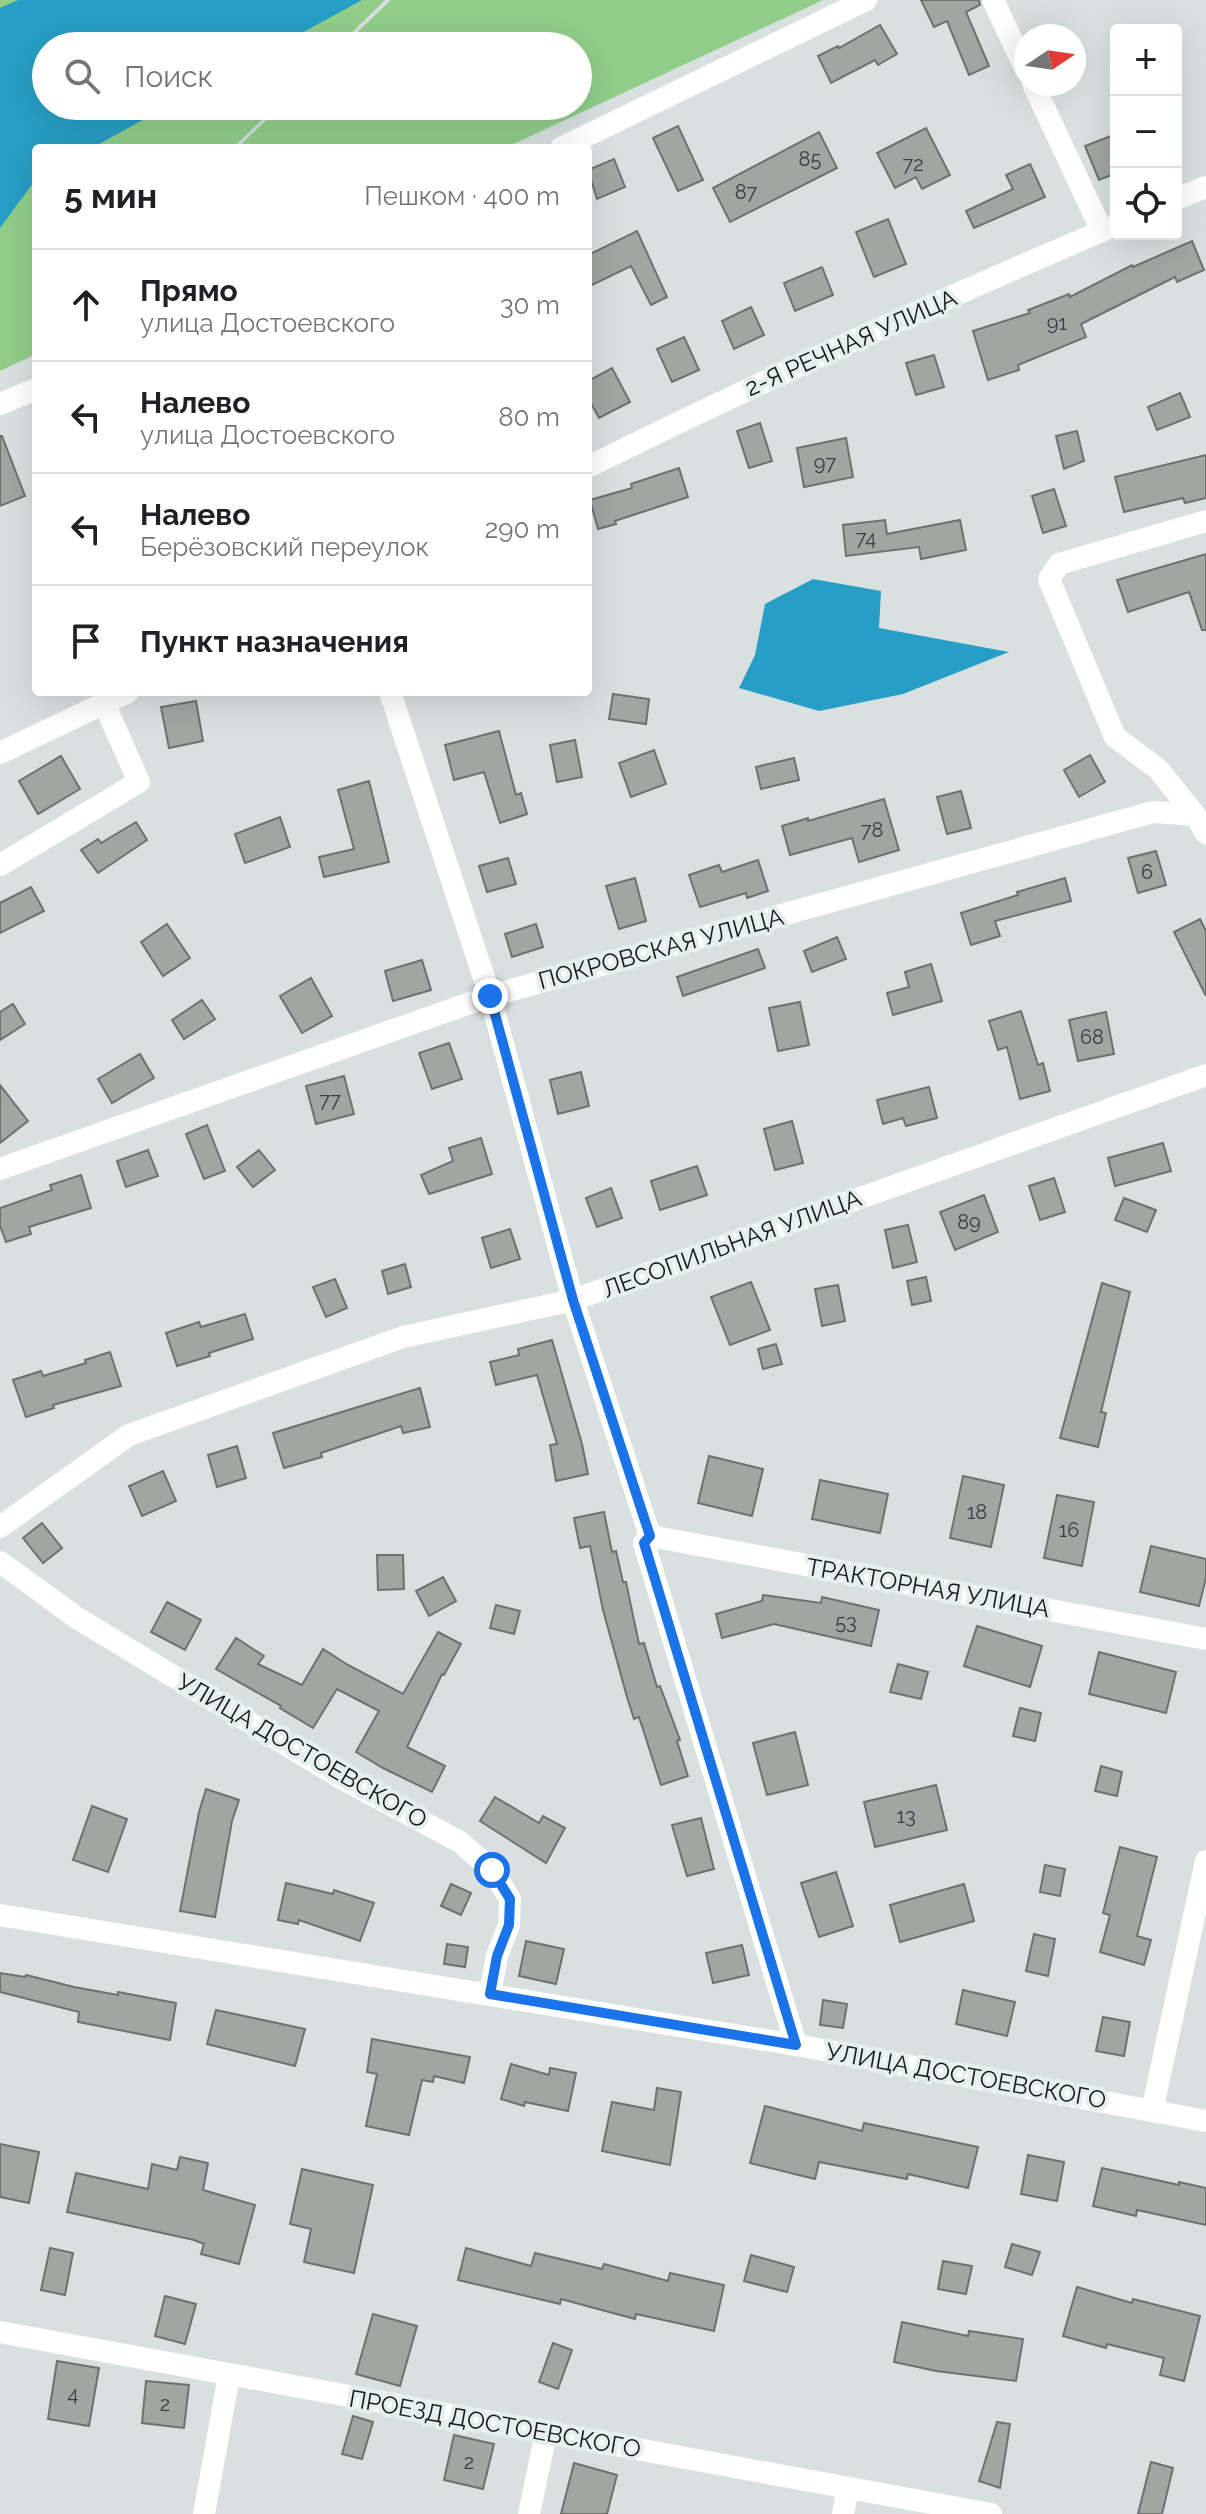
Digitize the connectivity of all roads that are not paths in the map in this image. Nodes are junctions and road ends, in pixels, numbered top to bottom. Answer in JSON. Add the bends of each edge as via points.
{"nodes":[{"id":1,"x":866,"y":0,"type":"edge"},
{"id":2,"x":993,"y":0,"type":"edge"},
{"id":3,"x":1014,"y":45,"type":"edge"},
{"id":4,"x":1039,"y":96,"type":"edge"},
{"id":5,"x":569,"y":144,"type":"edge"},
{"id":6,"x":1206,"y":187,"type":"edge"},
{"id":7,"x":1182,"y":197,"type":"edge"},
{"id":8,"x":1109,"y":228,"type":"edge"},
{"id":9,"x":32,"y":391,"type":"edge"},
{"id":10,"x":0,"y":404,"type":"edge"},
{"id":11,"x":592,"y":465,"type":"edge"},
{"id":12,"x":1206,"y":521,"type":"edge"},
{"id":13,"x":119,"y":696,"type":"edge"},
{"id":14,"x":391,"y":696,"type":"edge"},
{"id":15,"x":104,"y":703,"type":"junction"},
{"id":16,"x":0,"y":753,"type":"edge"},
{"id":17,"x":1200,"y":824,"type":"edge"},
{"id":18,"x":0,"y":865,"type":"edge"},
{"id":19,"x":490,"y":996,"type":"junction"},
{"id":20,"x":1206,"y":1075,"type":"edge"},
{"id":21,"x":0,"y":1169,"type":"edge"},
{"id":22,"x":573,"y":1300,"type":"junction"},
{"id":23,"x":0,"y":1527,"type":"edge"},
{"id":24,"x":650,"y":1536,"type":"junction"},
{"id":25,"x":0,"y":1562,"type":"edge"},
{"id":26,"x":1206,"y":1639,"type":"edge"},
{"id":27,"x":1206,"y":1861,"type":"edge"},
{"id":28,"x":0,"y":1915,"type":"edge"},
{"id":29,"x":490,"y":1994,"type":"junction"},
{"id":30,"x":796,"y":2045,"type":"junction"},
{"id":31,"x":1152,"y":2111,"type":"junction"},
{"id":32,"x":1206,"y":2121,"type":"edge"},
{"id":33,"x":0,"y":2332,"type":"edge"},
{"id":34,"x":229,"y":2375,"type":"junction"},
{"id":35,"x":546,"y":2433,"type":"junction"},
{"id":36,"x":848,"y":2489,"type":"junction"},
{"id":37,"x":204,"y":2514,"type":"edge"},
{"id":38,"x":529,"y":2514,"type":"edge"},
{"id":39,"x":843,"y":2514,"type":"edge"},
{"id":40,"x":991,"y":2514,"type":"edge"}],
"edges":[{"from":1,"to":5,"type":"street"},
{"from":2,"to":3,"type":"street"},
{"from":4,"to":8,"type":"street"},
{"from":6,"to":7,"type":"street"},
{"from":8,"to":11,"type":"street","name":"2-Я РЕЧНАЯ УЛИЦА"},
{"from":9,"to":10,"type":"street"},
{"from":12,"to":17,"type":"street","via":[[1059,564],[1049,579],[1115,737],[1158,769]]},
{"from":13,"to":15,"type":"street"},
{"from":14,"to":19,"type":"street"},
{"from":15,"to":16,"type":"street"},
{"from":15,"to":18,"type":"street","via":[[139,782]]},
{"from":17,"to":19,"type":"street","name":"ПОКРОВСКАЯ УЛИЦА","via":[[1153,812]]},
{"from":19,"to":21,"type":"street","name":"ПОКРОВСКАЯ УЛИЦА"},
{"from":19,"to":22,"type":"street"},
{"from":20,"to":22,"type":"street","name":"ЛЕСОПИЛЬНАЯ УЛИЦА"},
{"from":22,"to":23,"type":"street","name":"ЛЕСОПИЛЬНАЯ УЛИЦА","via":[[403,1337],[129,1435]]},
{"from":22,"to":24,"type":"street"},
{"from":24,"to":26,"type":"street","name":"ТРАКТОРНАЯ УЛИЦА"},
{"from":24,"to":30,"type":"street","via":[[644,1543]]},
{"from":25,"to":29,"type":"street","name":"УЛИЦА ДОСТОЕВСКОГО","via":[[77,1618],[341,1778],[460,1842],[492,1870],[510,1899],[509,1925]]},
{"from":27,"to":31,"type":"street"},
{"from":28,"to":29,"type":"street","name":"УЛИЦА ДОСТОЕВСКОГО"},
{"from":29,"to":30,"type":"street","name":"УЛИЦА ДОСТОЕВСКОГО"},
{"from":30,"to":31,"type":"street","name":"УЛИЦА ДОСТОЕВСКОГО"},
{"from":31,"to":32,"type":"street","name":"УЛИЦА ДОСТОЕВСКОГО"},
{"from":33,"to":34,"type":"street","name":"ПРОЕЗД ДОСТОЕВСКОГО"},
{"from":34,"to":35,"type":"street","name":"ПРОЕЗД ДОСТОЕВСКОГО"},
{"from":34,"to":37,"type":"street"},
{"from":35,"to":36,"type":"street","name":"ПРОЕЗД ДОСТОЕВСКОГО"},
{"from":35,"to":38,"type":"street"},
{"from":36,"to":39,"type":"street"},
{"from":36,"to":40,"type":"street","name":"ПРОЕЗД ДОСТОЕВСКОГО"}]}
